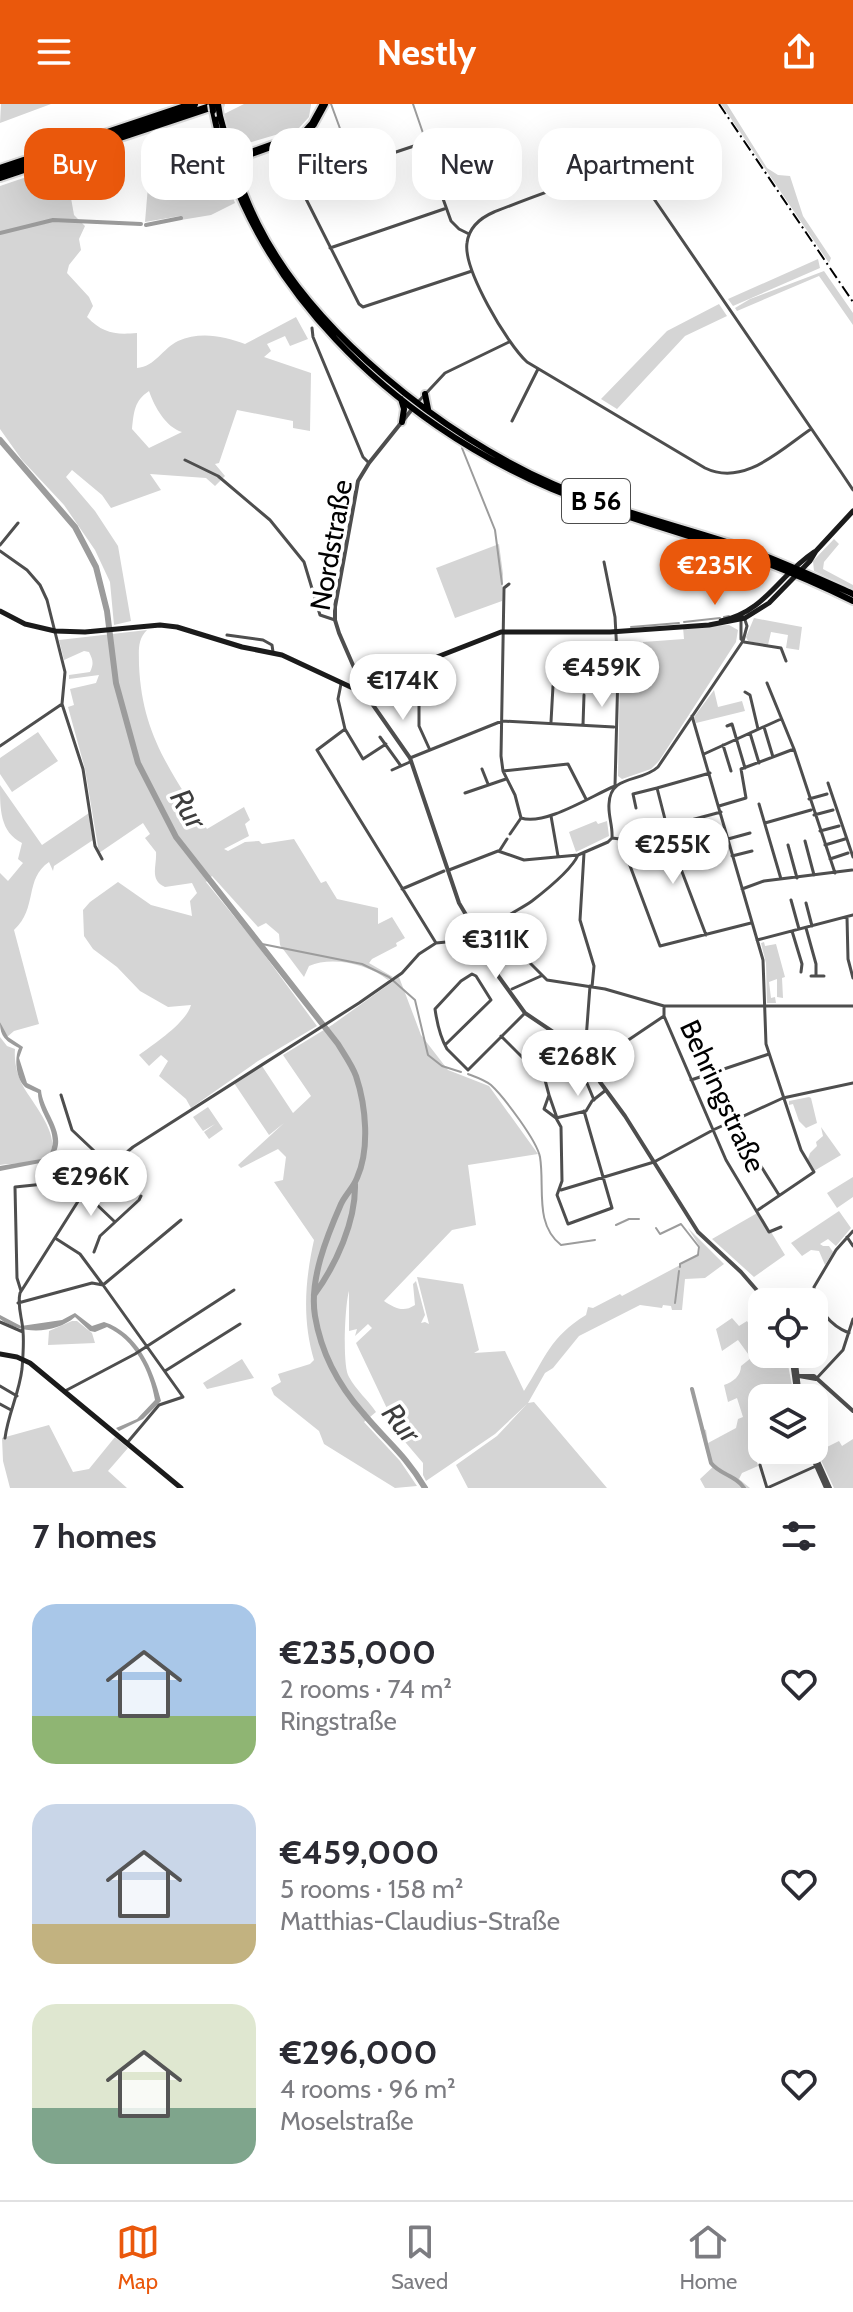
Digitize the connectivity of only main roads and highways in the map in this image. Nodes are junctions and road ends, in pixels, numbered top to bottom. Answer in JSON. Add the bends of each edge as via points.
{"nodes":[{"id":1,"x":194,"y":104,"type":"edge"},
{"id":2,"x":216,"y":104,"type":"edge"},
{"id":3,"x":315,"y":104,"type":"edge"},
{"id":4,"x":324,"y":104,"type":"edge"},
{"id":5,"x":220,"y":128,"type":"edge"},
{"id":6,"x":253,"y":149,"type":"edge"},
{"id":7,"x":253,"y":153,"type":"edge"},
{"id":8,"x":0,"y":169,"type":"edge"},
{"id":9,"x":0,"y":177,"type":"edge"},
{"id":10,"x":242,"y":200,"type":"edge"},
{"id":11,"x":248,"y":200,"type":"edge"},
{"id":12,"x":421,"y":393,"type":"road end"},
{"id":13,"x":402,"y":395,"type":"junction"},
{"id":14,"x":415,"y":406,"type":"junction"},
{"id":15,"x":430,"y":412,"type":"junction"},
{"id":16,"x":402,"y":422,"type":"road end"},
{"id":17,"x":853,"y":511,"type":"edge"},
{"id":18,"x":816,"y":551,"type":"junction"},
{"id":19,"x":810,"y":561,"type":"junction"},
{"id":20,"x":773,"y":566,"type":"junction"},
{"id":21,"x":795,"y":571,"type":"junction"},
{"id":22,"x":817,"y":578,"type":"junction"},
{"id":23,"x":781,"y":582,"type":"junction"},
{"id":24,"x":853,"y":594,"type":"edge"},
{"id":25,"x":853,"y":601,"type":"edge"},
{"id":26,"x":0,"y":611,"type":"edge"},
{"id":27,"x":742,"y":618,"type":"junction"},
{"id":28,"x":0,"y":1354,"type":"edge"},
{"id":29,"x":181,"y":1488,"type":"edge"}],
"edges":[{"from":1,"to":8,"type":"highway"},
{"from":2,"to":5,"type":"main road","number":"B 56","bridge":true},
{"from":2,"to":9,"type":"highway"},
{"from":3,"to":6,"type":"highway","via":[[310,124],[295,135]]},
{"from":4,"to":7,"type":"highway","via":[[304,134]]},
{"from":10,"to":13,"type":"main road","number":"B 56","via":[[251,225],[284,276],[338,340]]},
{"from":11,"to":13,"type":"main road","number":"B 56","via":[[307,295]]},
{"from":12,"to":15,"type":"main road"},
{"from":13,"to":14,"type":"main road","number":"B 56"},
{"from":13,"to":16,"type":"main road"},
{"from":14,"to":15,"type":"main road","number":"B 56"},
{"from":14,"to":20,"type":"main road","number":"B 56","via":[[478,452],[551,488]]},
{"from":15,"to":21,"type":"main road","number":"B 56","via":[[488,452],[553,484]]},
{"from":17,"to":18,"type":"main road"},
{"from":18,"to":19,"type":"main road"},
{"from":18,"to":21,"type":"main road"},
{"from":19,"to":21,"type":"main road"},
{"from":19,"to":22,"type":"main road"},
{"from":20,"to":21,"type":"main road","number":"B 56"},
{"from":20,"to":23,"type":"main road"},
{"from":21,"to":22,"type":"main road","number":"B 56"},
{"from":21,"to":23,"type":"main road"},
{"from":21,"to":25,"type":"main road","number":"B 56"},
{"from":21,"to":27,"type":"main road","via":[[763,608]]},
{"from":22,"to":24,"type":"main road","number":"B 56"},
{"from":23,"to":27,"type":"main road"},
{"from":26,"to":27,"type":"main road","via":[[55,631],[177,627],[273,652],[351,689],[503,632],[615,631]]},
{"from":28,"to":29,"type":"main road","via":[[22,1358]]}]}
